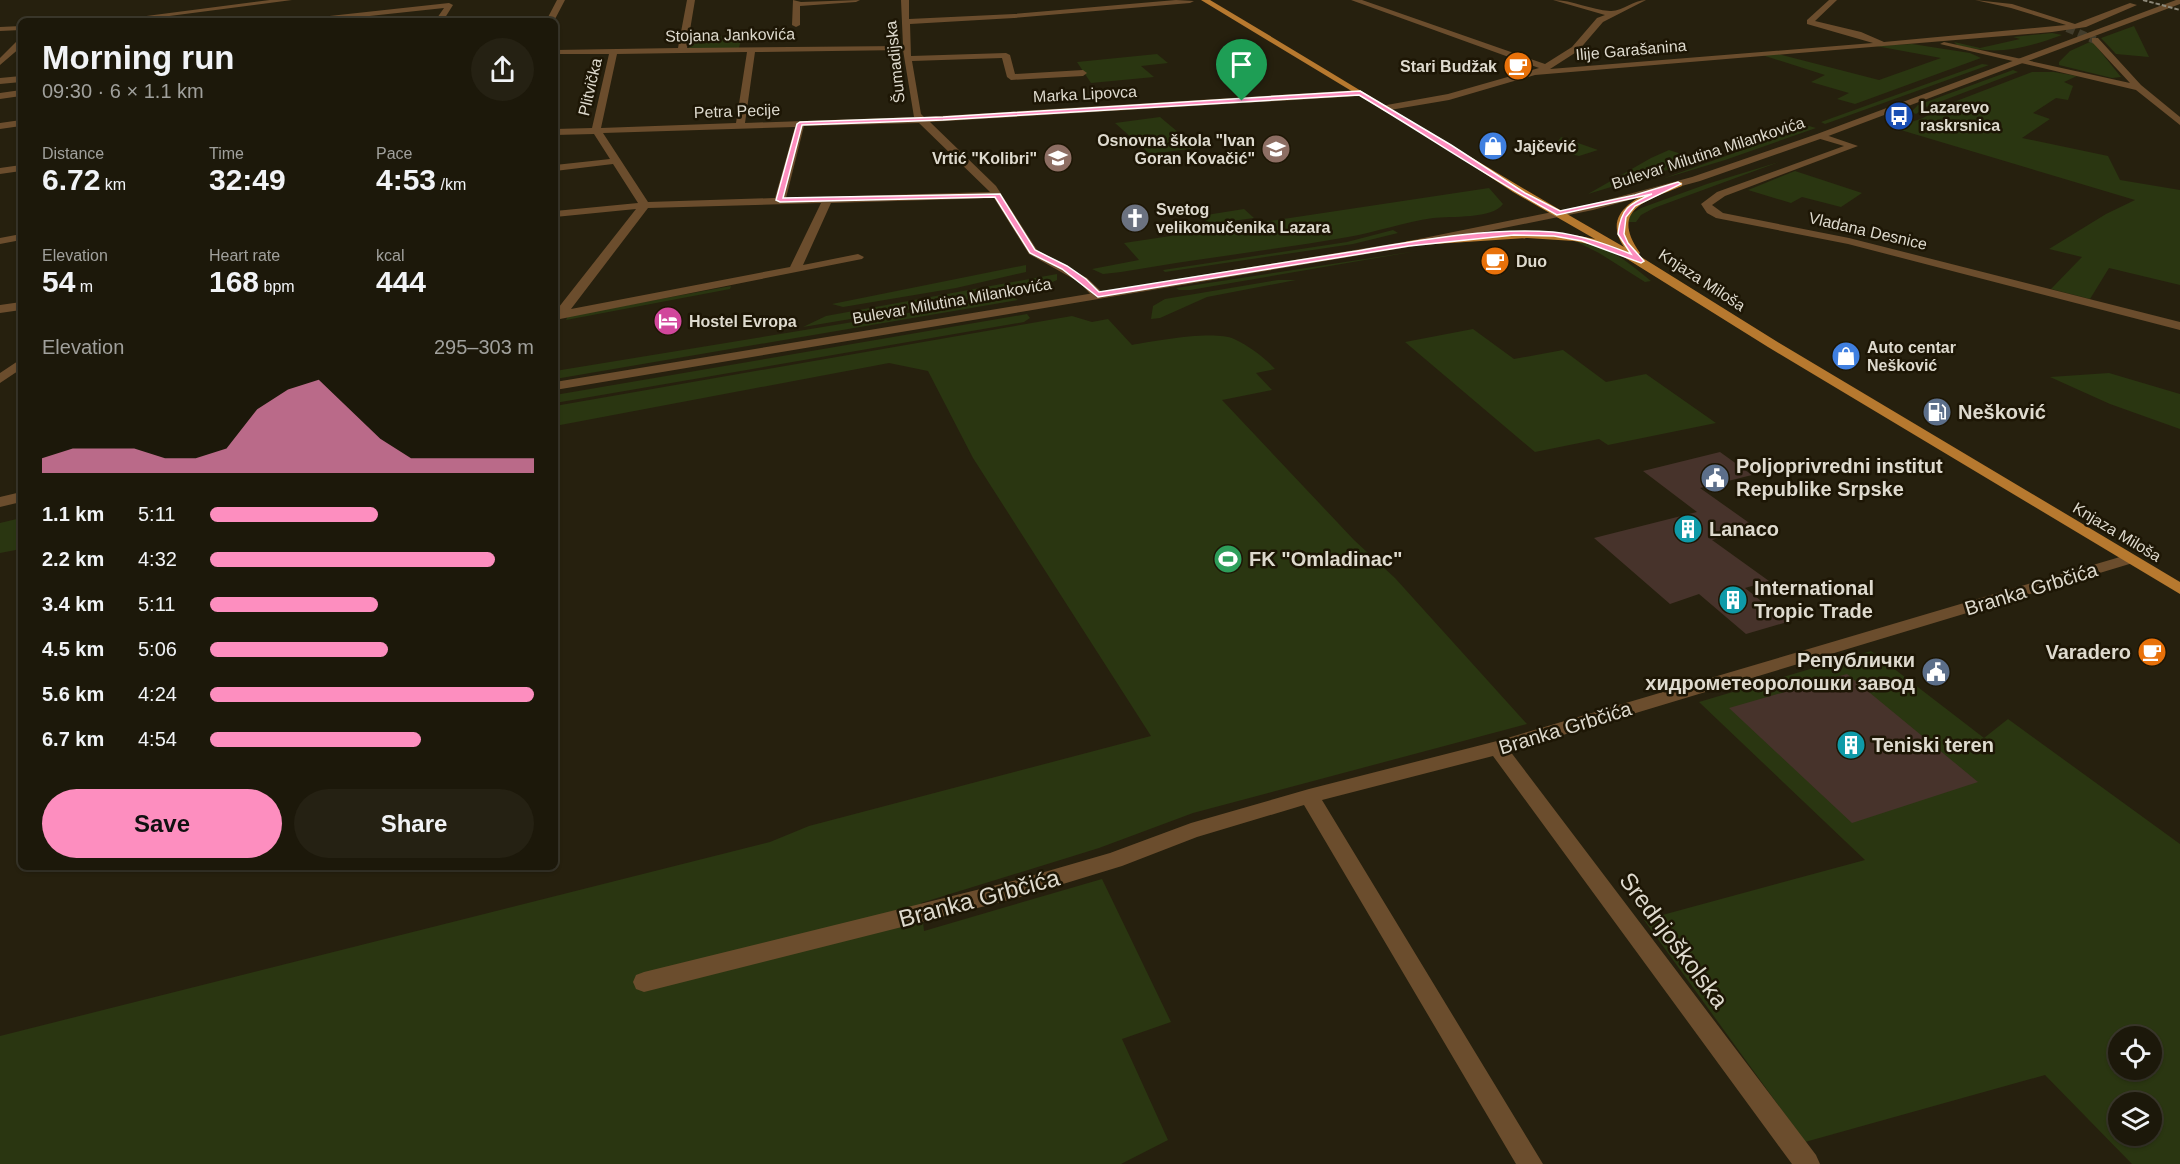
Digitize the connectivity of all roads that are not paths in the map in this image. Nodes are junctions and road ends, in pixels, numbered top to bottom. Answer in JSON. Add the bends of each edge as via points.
{"nodes":[{"id":1,"x":288,"y":0,"type":"edge"},
{"id":2,"x":561,"y":0,"type":"edge"},
{"id":3,"x":691,"y":0,"type":"edge"},
{"id":4,"x":856,"y":0,"type":"edge"},
{"id":5,"x":905,"y":0,"type":"edge"},
{"id":6,"x":1205,"y":0,"type":"edge"},
{"id":7,"x":1355,"y":0,"type":"edge"},
{"id":8,"x":1557,"y":0,"type":"edge"},
{"id":9,"x":1642,"y":0,"type":"edge"},
{"id":10,"x":1833,"y":0,"type":"edge"},
{"id":11,"x":1979,"y":0,"type":"edge"},
{"id":12,"x":2123,"y":0,"type":"edge"},
{"id":13,"x":1190,"y":1,"type":"edge"},
{"id":14,"x":2180,"y":1,"type":"edge"},
{"id":15,"x":797,"y":2,"type":"edge"},
{"id":16,"x":246,"y":5,"type":"junction"},
{"id":17,"x":241,"y":13,"type":"dead end"},
{"id":18,"x":1612,"y":14,"type":"junction"},
{"id":19,"x":147,"y":18,"type":"edge"},
{"id":20,"x":344,"y":18,"type":"edge"},
{"id":21,"x":441,"y":18,"type":"edge"},
{"id":22,"x":552,"y":18,"type":"edge"},
{"id":23,"x":905,"y":22,"type":"junction"},
{"id":24,"x":796,"y":25,"type":"dead end"},
{"id":25,"x":2076,"y":27,"type":"junction"},
{"id":26,"x":18,"y":28,"type":"edge"},
{"id":27,"x":0,"y":29,"type":"edge"},
{"id":28,"x":2095,"y":40,"type":"tunnel mouth"},
{"id":29,"x":1931,"y":41,"type":"junction"},
{"id":30,"x":1884,"y":44,"type":"junction"},
{"id":31,"x":18,"y":45,"type":"edge"},
{"id":32,"x":906,"y":48,"type":"junction"},
{"id":33,"x":751,"y":50,"type":"junction"},
{"id":34,"x":614,"y":51,"type":"junction"},
{"id":35,"x":682,"y":51,"type":"junction"},
{"id":36,"x":558,"y":52,"type":"edge"},
{"id":37,"x":907,"y":59,"type":"junction"},
{"id":38,"x":2019,"y":61,"type":"junction"},
{"id":39,"x":0,"y":63,"type":"edge"},
{"id":40,"x":1547,"y":68,"type":"junction"},
{"id":41,"x":1083,"y":73,"type":"dead end"},
{"id":42,"x":1535,"y":73,"type":"junction"},
{"id":43,"x":18,"y":79,"type":"edge"},
{"id":44,"x":0,"y":81,"type":"edge"},
{"id":45,"x":2140,"y":88,"type":"junction"},
{"id":46,"x":18,"y":93,"type":"edge"},
{"id":47,"x":1360,"y":93,"type":"junction"},
{"id":48,"x":0,"y":96,"type":"edge"},
{"id":49,"x":1384,"y":108,"type":"junction"},
{"id":50,"x":920,"y":119,"type":"junction"},
{"id":51,"x":2180,"y":122,"type":"edge"},
{"id":52,"x":17,"y":123,"type":"edge"},
{"id":53,"x":800,"y":124,"type":"junction"},
{"id":54,"x":0,"y":126,"type":"edge"},
{"id":55,"x":740,"y":126,"type":"junction"},
{"id":56,"x":596,"y":130,"type":"junction"},
{"id":57,"x":558,"y":132,"type":"edge"},
{"id":58,"x":1820,"y":136,"type":"junction"},
{"id":59,"x":615,"y":161,"type":"junction"},
{"id":60,"x":18,"y":168,"type":"edge"},
{"id":61,"x":558,"y":168,"type":"edge"},
{"id":62,"x":0,"y":171,"type":"edge"},
{"id":63,"x":1678,"y":184,"type":"junction"},
{"id":64,"x":997,"y":195,"type":"junction"},
{"id":65,"x":828,"y":199,"type":"junction"},
{"id":66,"x":780,"y":200,"type":"junction"},
{"id":67,"x":645,"y":205,"type":"junction"},
{"id":68,"x":1559,"y":213,"type":"junction"},
{"id":69,"x":558,"y":214,"type":"edge"},
{"id":70,"x":18,"y":238,"type":"edge"},
{"id":71,"x":0,"y":241,"type":"edge"},
{"id":72,"x":1409,"y":244,"type":"junction"},
{"id":73,"x":858,"y":257,"type":"dead end"},
{"id":74,"x":1641,"y":261,"type":"junction"},
{"id":75,"x":795,"y":270,"type":"junction"},
{"id":76,"x":1098,"y":295,"type":"junction"},
{"id":77,"x":18,"y":306,"type":"edge"},
{"id":78,"x":0,"y":309,"type":"edge"},
{"id":79,"x":558,"y":314,"type":"edge"},
{"id":80,"x":558,"y":315,"type":"edge"},
{"id":81,"x":2180,"y":326,"type":"edge"},
{"id":82,"x":18,"y":365,"type":"edge"},
{"id":83,"x":0,"y":379,"type":"edge"},
{"id":84,"x":558,"y":385,"type":"edge"},
{"id":85,"x":18,"y":497,"type":"edge"},
{"id":86,"x":0,"y":502,"type":"edge"},
{"id":87,"x":2130,"y":559,"type":"junction"},
{"id":88,"x":2180,"y":589,"type":"edge"},
{"id":89,"x":1497,"y":748,"type":"junction"},
{"id":90,"x":1309,"y":796,"type":"junction"},
{"id":91,"x":644,"y":982,"type":"dead end"},
{"id":92,"x":1530,"y":1164,"type":"edge"},
{"id":93,"x":1808,"y":1164,"type":"edge"}],
"edges":[{"from":1,"to":16,"type":"street"},
{"from":2,"to":22,"type":"street"},
{"from":3,"to":35,"type":"street"},
{"from":4,"to":15,"type":"street"},
{"from":5,"to":23,"type":"street","name":"Šumadijska"},
{"from":6,"to":47,"type":"main road","name":"Knjaza Miloša"},
{"from":7,"to":40,"type":"street"},
{"from":8,"to":18,"type":"street"},
{"from":9,"to":18,"type":"street"},
{"from":10,"to":30,"type":"street","name":"Ilije Garašanina","via":[[1810,22]]},
{"from":11,"to":25,"type":"street","via":[[2007,4]]},
{"from":12,"to":25,"type":"street","name":"Ilije Garašanina","via":[[2133,5]]},
{"from":13,"to":23,"type":"street"},
{"from":14,"to":38,"type":"street","name":"Bulevar Milutina Milankovića"},
{"from":15,"to":24,"type":"street"},
{"from":16,"to":17,"type":"street"},
{"from":16,"to":19,"type":"street"},
{"from":18,"to":40,"type":"street","via":[[1595,24],[1575,49]]},
{"from":20,"to":21,"type":"street","via":[[449,5]]},
{"from":23,"to":32,"type":"street","name":"Šumadijska"},
{"from":25,"to":29,"type":"street","name":"Ilije Garašanina"},
{"from":26,"to":27,"type":"street"},
{"from":28,"to":45,"type":"street"},
{"from":29,"to":30,"type":"street","name":"Ilije Garašanina"},
{"from":29,"to":38,"type":"street"},
{"from":30,"to":42,"type":"street","name":"Ilije Garašanina"},
{"from":31,"to":39,"type":"street"},
{"from":32,"to":33,"type":"street","name":"Stojana Jankovića"},
{"from":32,"to":37,"type":"street","name":"Šumadijska"},
{"from":33,"to":35,"type":"street","name":"Stojana Jankovića"},
{"from":33,"to":55,"type":"street"},
{"from":34,"to":35,"type":"street","name":"Stojana Jankovića"},
{"from":34,"to":36,"type":"street","name":"Stojana Jankovića"},
{"from":34,"to":56,"type":"street","name":"Plitvička"},
{"from":37,"to":41,"type":"street","via":[[1006,55],[1011,77]]},
{"from":37,"to":50,"type":"street","name":"Šumadijska"},
{"from":38,"to":45,"type":"street"},
{"from":38,"to":58,"type":"street","name":"Bulevar Milutina Milankovića"},
{"from":40,"to":42,"type":"street"},
{"from":42,"to":49,"type":"street","name":"Ilije Garašanina","via":[[1449,97]]},
{"from":43,"to":44,"type":"street"},
{"from":45,"to":51,"type":"street"},
{"from":46,"to":48,"type":"street"},
{"from":47,"to":49,"type":"main road","name":"Knjaza Miloša"},
{"from":47,"to":50,"type":"street","name":"Marka Lipovca"},
{"from":49,"to":68,"type":"main road","name":"Knjaza Miloša"},
{"from":50,"to":53,"type":"street","name":"Petra Pecije"},
{"from":50,"to":64,"type":"street"},
{"from":52,"to":54,"type":"street"},
{"from":53,"to":55,"type":"street","name":"Petra Pecije"},
{"from":53,"to":66,"type":"street"},
{"from":55,"to":56,"type":"street","name":"Petra Pecije"},
{"from":56,"to":57,"type":"street","name":"Petra Pecije"},
{"from":56,"to":59,"type":"street"},
{"from":58,"to":63,"type":"street","name":"Bulevar Milutina Milankovića"},
{"from":58,"to":81,"type":"street","name":"Vladana Desnice","via":[[1853,146],[1721,194],[1706,204],[1720,216],[1849,241]]},
{"from":59,"to":61,"type":"street"},
{"from":59,"to":67,"type":"street"},
{"from":60,"to":62,"type":"street"},
{"from":63,"to":68,"type":"street","name":"Bulevar Milutina Milankovića"},
{"from":63,"to":74,"type":"main road","via":[[1633,205],[1623,217],[1621,234]]},
{"from":64,"to":65,"type":"street"},
{"from":64,"to":76,"type":"street","via":[[1033,252],[1065,268]]},
{"from":65,"to":66,"type":"street"},
{"from":65,"to":75,"type":"street"},
{"from":66,"to":67,"type":"street"},
{"from":67,"to":69,"type":"street"},
{"from":67,"to":79,"type":"street"},
{"from":68,"to":72,"type":"street","name":"Bulevar Milutina Milankovića"},
{"from":68,"to":74,"type":"main road","name":"Knjaza Miloša"},
{"from":70,"to":71,"type":"street"},
{"from":72,"to":74,"type":"main road","via":[[1514,233],[1554,234],[1601,244]]},
{"from":72,"to":76,"type":"street","name":"Bulevar Milutina Milankovića"},
{"from":73,"to":75,"type":"street"},
{"from":74,"to":87,"type":"main road","name":"Knjaza Miloša","via":[[1766,341]]},
{"from":75,"to":80,"type":"street"},
{"from":76,"to":84,"type":"street","name":"Bulevar Milutina Milankovića"},
{"from":77,"to":78,"type":"street"},
{"from":82,"to":83,"type":"street"},
{"from":85,"to":86,"type":"street"},
{"from":87,"to":88,"type":"main road","name":"Knjaza Miloša"},
{"from":87,"to":89,"type":"street","name":"Branka Grbčića"},
{"from":89,"to":90,"type":"street","name":"Branka Grbčića"},
{"from":89,"to":93,"type":"street","name":"Srednjoškolska"},
{"from":90,"to":91,"type":"street","name":"Branka Grbčića","via":[[1017,889]]},
{"from":90,"to":92,"type":"street"}]}
